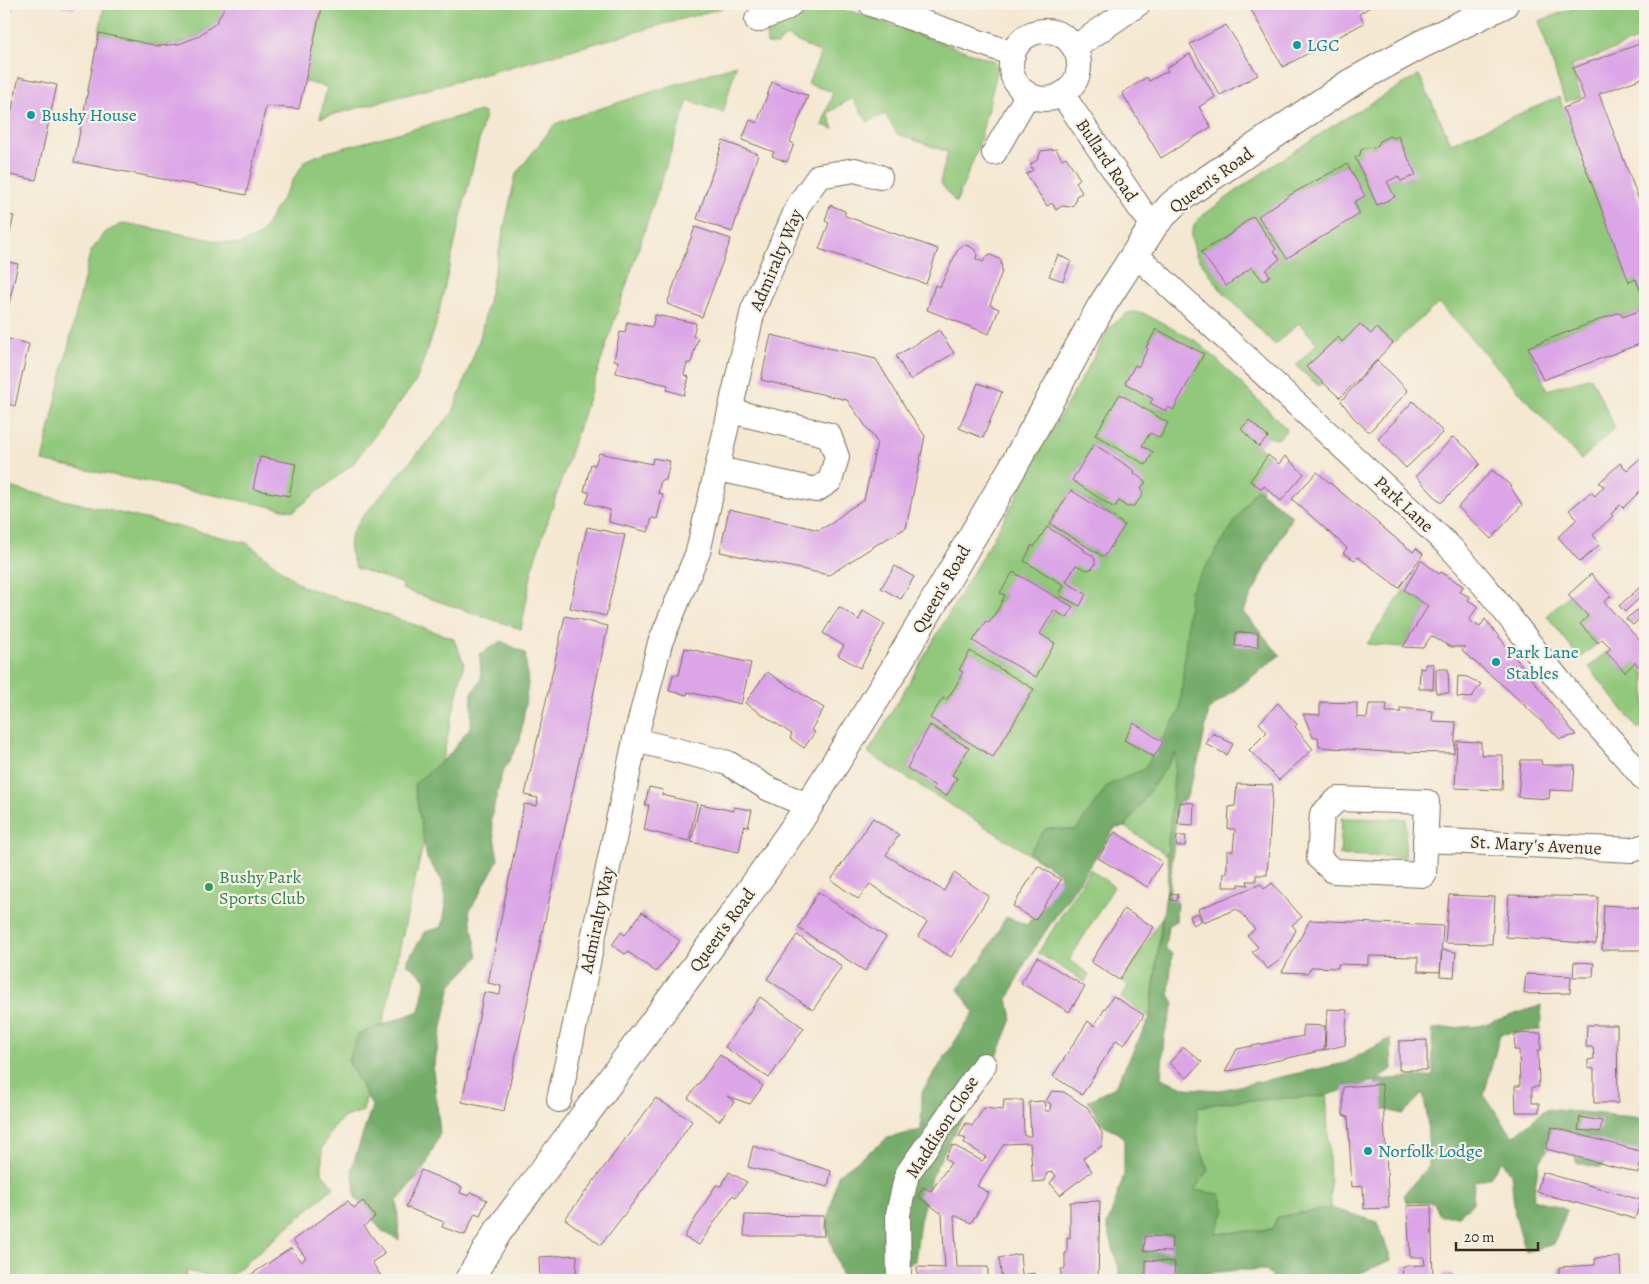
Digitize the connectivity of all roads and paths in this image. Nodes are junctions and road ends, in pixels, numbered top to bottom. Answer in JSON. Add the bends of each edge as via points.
{"nodes":[{"id":1,"x":791,"y":4,"type":"edge"},
{"id":2,"x":872,"y":4,"type":"edge"},
{"id":3,"x":1138,"y":4,"type":"edge"},
{"id":4,"x":1504,"y":4,"type":"edge"},
{"id":5,"x":757,"y":20,"type":"dead end"},
{"id":6,"x":1074,"y":48,"type":"junction"},
{"id":7,"x":1013,"y":54,"type":"junction"},
{"id":8,"x":1028,"y":94,"type":"junction"},
{"id":9,"x":1062,"y":94,"type":"junction"},
{"id":10,"x":994,"y":153,"type":"dead end"},
{"id":11,"x":880,"y":177,"type":"dead end"},
{"id":12,"x":1154,"y":225,"type":"junction"},
{"id":13,"x":1136,"y":255,"type":"junction"},
{"id":14,"x":731,"y":411,"type":"junction"},
{"id":15,"x":718,"y":468,"type":"junction"},
{"id":16,"x":635,"y":740,"type":"junction"},
{"id":17,"x":1642,"y":770,"type":"edge"},
{"id":18,"x":809,"y":806,"type":"junction"},
{"id":19,"x":1425,"y":840,"type":"junction"},
{"id":20,"x":1645,"y":846,"type":"edge"},
{"id":21,"x":984,"y":1065,"type":"dead end"},
{"id":22,"x":560,"y":1100,"type":"dead end"},
{"id":23,"x":469,"y":1280,"type":"edge"},
{"id":24,"x":899,"y":1280,"type":"edge"}],
"edges":[{"from":1,"to":5,"type":"street"},
{"from":2,"to":7,"type":"street"},
{"from":3,"to":6,"type":"street"},
{"from":4,"to":12,"type":"main road","name":"Queen's Road","via":[[1349,84],[1186,194]]},
{"from":6,"to":7,"type":"street","via":[[1061,35],[1050,31],[1034,32],[1024,38]]},
{"from":6,"to":9,"type":"street","via":[[1079,61],[1078,73]]},
{"from":7,"to":8,"type":"street","via":[[1014,77]]},
{"from":8,"to":9,"type":"street","via":[[1051,98]]},
{"from":8,"to":10,"type":"street"},
{"from":9,"to":12,"type":"street","name":"Bullard Road"},
{"from":11,"to":14,"type":"street","name":"Admiralty Way","via":[[855,170],[819,176],[799,204],[753,310]]},
{"from":12,"to":13,"type":"main road","name":"Queen's Road"},
{"from":13,"to":17,"type":"street","name":"Park Lane","via":[[1448,545],[1473,571],[1562,684]]},
{"from":13,"to":18,"type":"main road","name":"Queen's Road","via":[[1101,308],[1013,467],[892,673]]},
{"from":14,"to":15,"type":"street","name":"Admiralty Way"},
{"from":14,"to":15,"type":"street","via":[[830,435],[837,456],[830,481],[816,490]]},
{"from":15,"to":16,"type":"street","name":"Admiralty Way","via":[[698,552],[660,643]]},
{"from":16,"to":18,"type":"street","via":[[728,763],[767,788]]},
{"from":16,"to":22,"type":"street","name":"Admiralty Way"},
{"from":18,"to":23,"type":"main road","name":"Queen's Road","via":[[732,917],[497,1233]]},
{"from":19,"to":19,"type":"street","via":[[1424,875],[1333,871],[1319,858],[1322,814],[1338,798],[1427,802]]},
{"from":19,"to":20,"type":"street","name":"St. Mary's Avenue","via":[[1632,850]]},
{"from":21,"to":24,"type":"street","name":"Maddison Close","via":[[908,1174],[898,1214]]}]}
